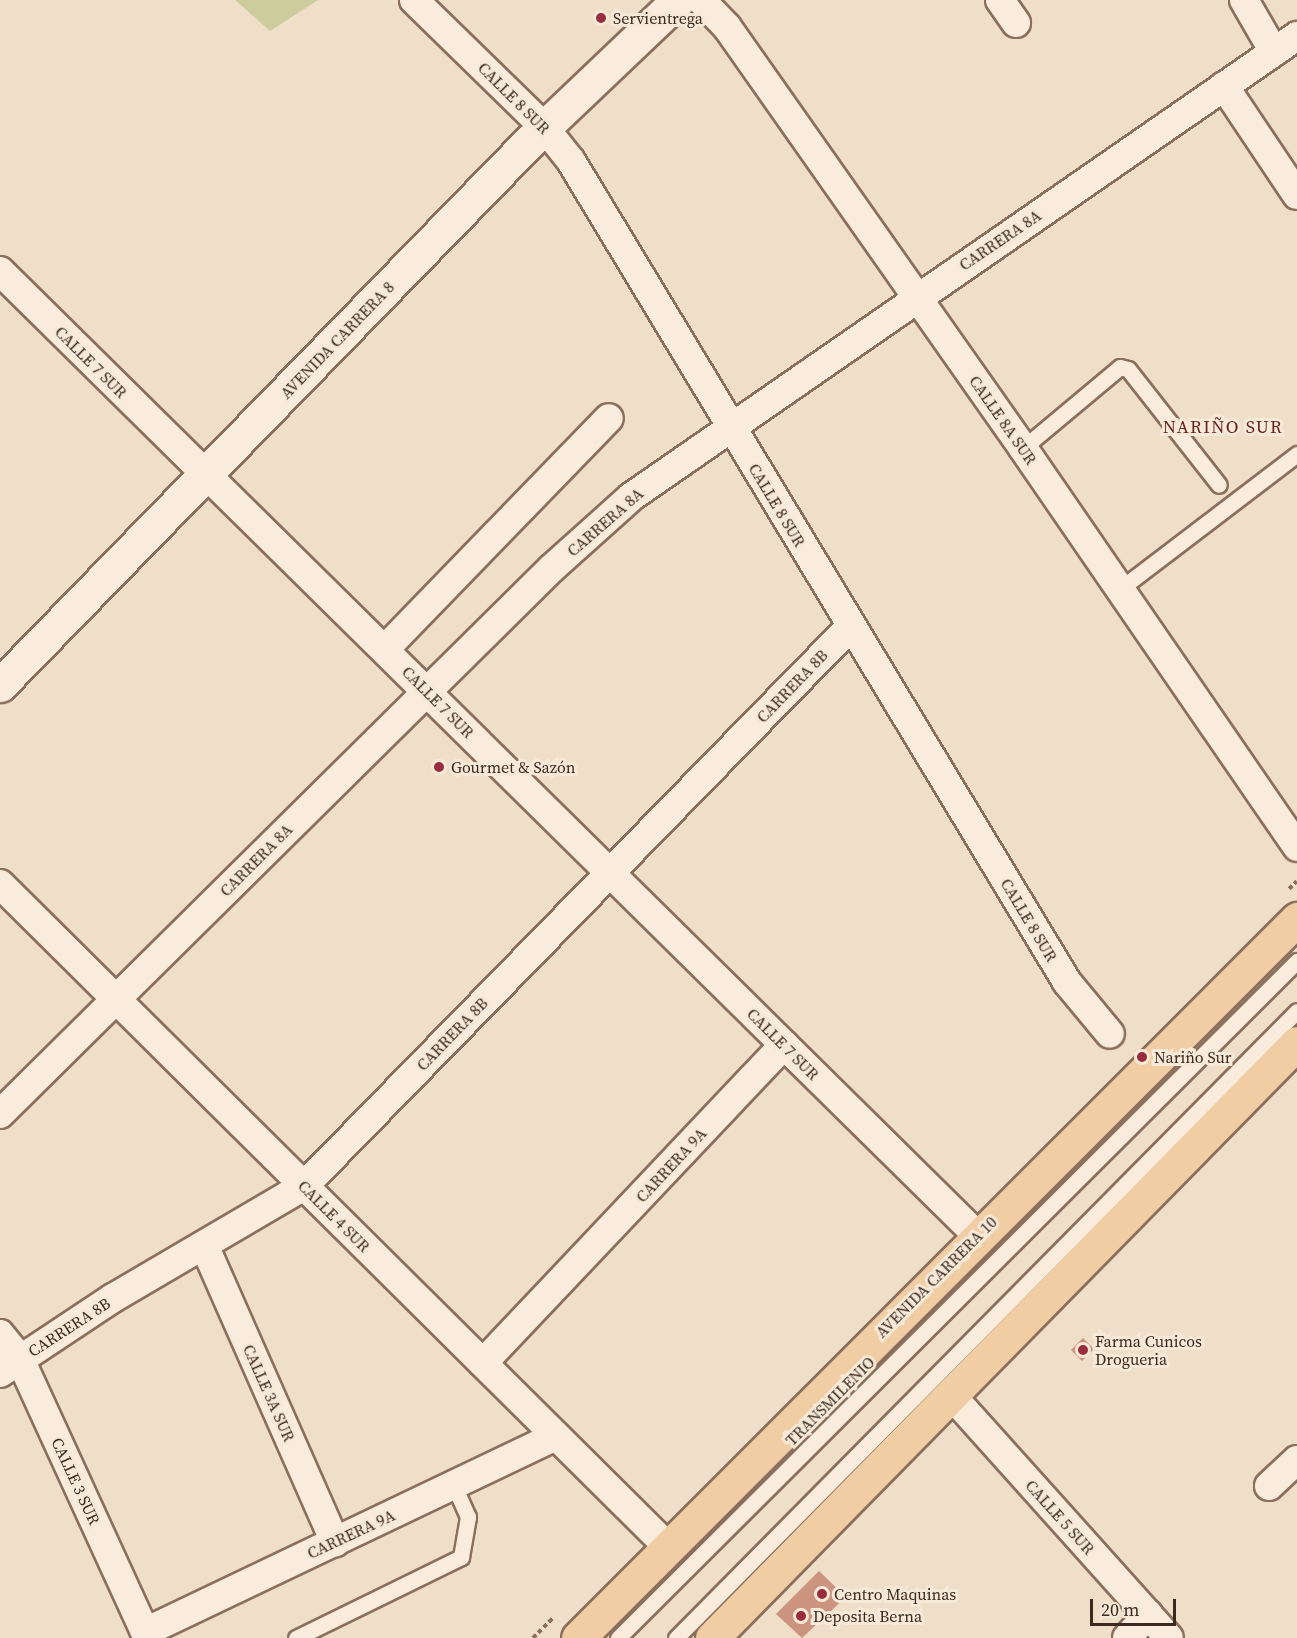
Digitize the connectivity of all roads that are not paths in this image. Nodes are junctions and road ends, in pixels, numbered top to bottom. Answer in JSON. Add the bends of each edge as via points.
{"nodes":[{"id":1,"x":414,"y":0,"type":"edge"},
{"id":2,"x":678,"y":0,"type":"edge"},
{"id":3,"x":701,"y":0,"type":"edge"},
{"id":4,"x":1000,"y":0,"type":"edge"},
{"id":5,"x":1244,"y":0,"type":"edge"},
{"id":6,"x":1016,"y":23,"type":"dead end"},
{"id":7,"x":1286,"y":44,"type":"edge"},
{"id":8,"x":1224,"y":86,"type":"junction"},
{"id":9,"x":544,"y":127,"type":"junction"},
{"id":10,"x":1297,"y":195,"type":"edge"},
{"id":11,"x":0,"y":272,"type":"edge"},
{"id":12,"x":916,"y":297,"type":"junction"},
{"id":13,"x":609,"y":418,"type":"dead end"},
{"id":14,"x":729,"y":425,"type":"junction"},
{"id":15,"x":1023,"y":448,"type":"junction"},
{"id":16,"x":1297,"y":454,"type":"edge"},
{"id":17,"x":205,"y":473,"type":"junction"},
{"id":18,"x":1219,"y":485,"type":"dead end"},
{"id":19,"x":1120,"y":589,"type":"junction"},
{"id":20,"x":850,"y":627,"type":"junction"},
{"id":21,"x":386,"y":648,"type":"junction"},
{"id":22,"x":0,"y":684,"type":"edge"},
{"id":23,"x":427,"y":692,"type":"junction"},
{"id":24,"x":1297,"y":847,"type":"edge"},
{"id":25,"x":609,"y":873,"type":"junction"},
{"id":26,"x":0,"y":884,"type":"edge"},
{"id":27,"x":1297,"y":919,"type":"edge"},
{"id":28,"x":1297,"y":962,"type":"edge"},
{"id":29,"x":116,"y":999,"type":"junction"},
{"id":30,"x":1297,"y":1011,"type":"edge"},
{"id":31,"x":1110,"y":1034,"type":"dead end"},
{"id":32,"x":784,"y":1045,"type":"junction"},
{"id":33,"x":1293,"y":1055,"type":"edge"},
{"id":34,"x":0,"y":1114,"type":"edge"},
{"id":35,"x":304,"y":1186,"type":"junction"},
{"id":36,"x":977,"y":1235,"type":"junction"},
{"id":37,"x":204,"y":1245,"type":"junction"},
{"id":38,"x":0,"y":1334,"type":"edge"},
{"id":39,"x":483,"y":1363,"type":"junction"},
{"id":40,"x":10,"y":1366,"type":"edge"},
{"id":41,"x":951,"y":1395,"type":"junction"},
{"id":42,"x":556,"y":1436,"type":"junction"},
{"id":43,"x":1297,"y":1460,"type":"edge"},
{"id":44,"x":454,"y":1485,"type":"junction"},
{"id":45,"x":1269,"y":1486,"type":"dead end"},
{"id":46,"x":335,"y":1542,"type":"junction"},
{"id":47,"x":668,"y":1547,"type":"junction"},
{"id":48,"x":1148,"y":1614,"type":"junction"},
{"id":49,"x":146,"y":1632,"type":"joint"},
{"id":50,"x":720,"y":1635,"type":"edge"},
{"id":51,"x":296,"y":1638,"type":"edge"},
{"id":52,"x":578,"y":1638,"type":"edge"},
{"id":53,"x":618,"y":1638,"type":"edge"},
{"id":54,"x":676,"y":1638,"type":"edge"},
{"id":55,"x":1126,"y":1638,"type":"edge"},
{"id":56,"x":1169,"y":1638,"type":"edge"}],
"edges":[{"from":1,"to":9,"type":"street","name":"CALLE 8 SUR"},
{"from":2,"to":9,"type":"main road","name":"AVENIDA CARRERA 8"},
{"from":3,"to":12,"type":"street","name":"CALLE 8A SUR","via":[[727,27]]},
{"from":4,"to":6,"type":"street"},
{"from":5,"to":7,"type":"street"},
{"from":7,"to":8,"type":"street","name":"CARRERA 8A"},
{"from":8,"to":10,"type":"street"},
{"from":8,"to":12,"type":"street","name":"CARRERA 8A"},
{"from":9,"to":14,"type":"street","name":"CALLE 8 SUR","via":[[571,161]]},
{"from":9,"to":17,"type":"main road","name":"AVENIDA CARRERA 8"},
{"from":11,"to":17,"type":"street","name":"CALLE 7 SUR"},
{"from":12,"to":14,"type":"street","name":"CARRERA 8A"},
{"from":12,"to":15,"type":"street","name":"CALLE 8A SUR"},
{"from":13,"to":21,"type":"street"},
{"from":14,"to":20,"type":"street","name":"CALLE 8 SUR"},
{"from":14,"to":23,"type":"street","name":"CARRERA 8A","via":[[614,513]]},
{"from":15,"to":18,"type":"lane","via":[[1120,367],[1128,369]]},
{"from":15,"to":19,"type":"street","name":"CALLE 8A SUR"},
{"from":16,"to":19,"type":"lane"},
{"from":17,"to":21,"type":"street","name":"CALLE 7 SUR"},
{"from":17,"to":22,"type":"main road","name":"AVENIDA CARRERA 8"},
{"from":19,"to":24,"type":"street","name":"CALLE 8A SUR"},
{"from":20,"to":25,"type":"street","name":"CARRERA 8B"},
{"from":20,"to":31,"type":"street","name":"CALLE 8 SUR","via":[[1067,982]]},
{"from":21,"to":23,"type":"street","name":"CALLE 7 SUR"},
{"from":23,"to":25,"type":"street","name":"CALLE 7 SUR"},
{"from":23,"to":29,"type":"street","name":"CARRERA 8A"},
{"from":25,"to":32,"type":"street","name":"CALLE 7 SUR"},
{"from":25,"to":35,"type":"street","name":"CARRERA 8B"},
{"from":26,"to":29,"type":"street","name":"CALLE 4 SUR"},
{"from":27,"to":36,"type":"main road","name":"AVENIDA CARRERA 10"},
{"from":28,"to":53,"type":"lane","name":"TRANSMILENIO"},
{"from":29,"to":34,"type":"street","name":"CARRERA 8A"},
{"from":29,"to":35,"type":"street","name":"CALLE 4 SUR"},
{"from":30,"to":54,"type":"lane"},
{"from":32,"to":36,"type":"street","name":"CALLE 7 SUR"},
{"from":32,"to":39,"type":"street","name":"CARRERA 9A"},
{"from":33,"to":41,"type":"main road"},
{"from":35,"to":37,"type":"street","name":"CARRERA 8B"},
{"from":35,"to":39,"type":"street","name":"CALLE 4 SUR"},
{"from":36,"to":47,"type":"main road","name":"AVENIDA CARRERA 10"},
{"from":37,"to":40,"type":"street","name":"CARRERA 8B"},
{"from":37,"to":46,"type":"street","name":"CALLE 3A SUR"},
{"from":38,"to":40,"type":"street","name":"CALLE 3 SUR"},
{"from":39,"to":42,"type":"street","name":"CALLE 4 SUR"},
{"from":40,"to":49,"type":"street","name":"CALLE 3 SUR"},
{"from":41,"to":48,"type":"street","name":"CALLE 5 SUR"},
{"from":41,"to":50,"type":"main road"},
{"from":42,"to":44,"type":"street","name":"CARRERA 9A"},
{"from":42,"to":47,"type":"street","name":"CALLE 4 SUR"},
{"from":43,"to":45,"type":"street"},
{"from":44,"to":46,"type":"street","name":"CARRERA 9A"},
{"from":44,"to":51,"type":"lane","via":[[468,1517],[461,1557]]},
{"from":46,"to":49,"type":"street","name":"CARRERA 9A"},
{"from":47,"to":52,"type":"main road","name":"AVENIDA CARRERA 10"},
{"from":48,"to":55,"type":"street"},
{"from":48,"to":56,"type":"street","name":"CALLE 5 SUR"}]}
